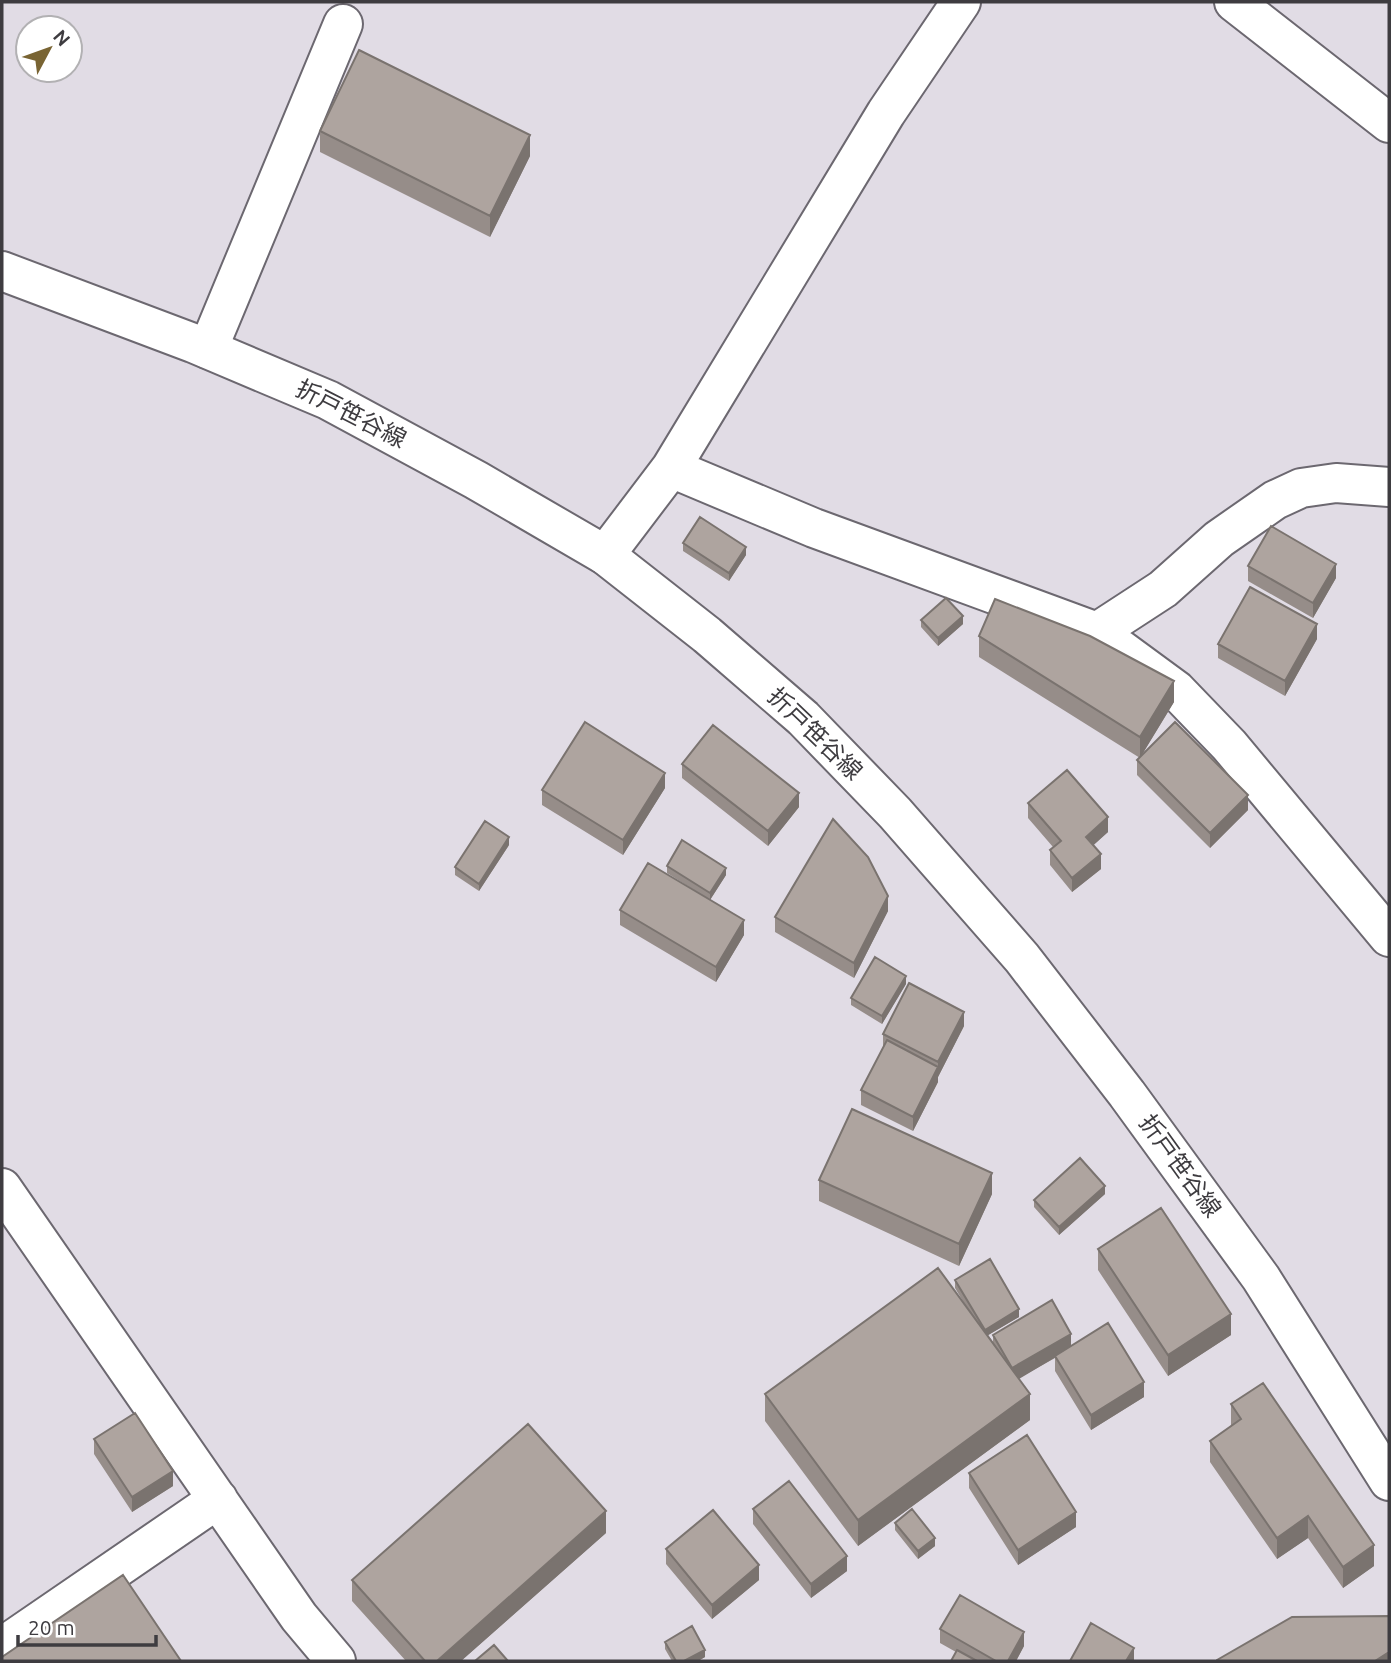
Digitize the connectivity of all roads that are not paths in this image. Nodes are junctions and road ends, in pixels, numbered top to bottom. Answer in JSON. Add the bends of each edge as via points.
{"nodes":[{"id":1,"x":961,"y":2,"type":"edge"},
{"id":2,"x":1234,"y":2,"type":"edge"},
{"id":3,"x":343,"y":23,"type":"dead end"},
{"id":4,"x":1389,"y":123,"type":"edge"},
{"id":5,"x":2,"y":271,"type":"edge"},
{"id":6,"x":208,"y":349,"type":"junction"},
{"id":7,"x":671,"y":468,"type":"junction"},
{"id":8,"x":1389,"y":487,"type":"edge"},
{"id":9,"x":605,"y":555,"type":"junction"},
{"id":10,"x":1097,"y":632,"type":"junction"},
{"id":11,"x":1389,"y":937,"type":"edge"},
{"id":12,"x":2,"y":1188,"type":"edge"},
{"id":13,"x":1389,"y":1481,"type":"edge"},
{"id":14,"x":218,"y":1499,"type":"junction"},
{"id":15,"x":2,"y":1647,"type":"edge"},
{"id":16,"x":336,"y":1661,"type":"edge"}],
"edges":[{"from":1,"to":7,"type":"street","via":[[886,113]]},
{"from":2,"to":4,"type":"street"},
{"from":3,"to":6,"type":"street"},
{"from":5,"to":6,"type":"street","name":"折戸笹谷線"},
{"from":6,"to":9,"type":"street","name":"折戸笹谷線","via":[[328,400]]},
{"from":7,"to":9,"type":"street"},
{"from":7,"to":10,"type":"street","via":[[814,528]]},
{"from":8,"to":10,"type":"street","via":[[1336,483],[1301,488],[1275,500],[1219,539],[1163,589]]},
{"from":9,"to":13,"type":"street","name":"折戸笹谷線","via":[[803,718],[895,813],[1021,958],[1128,1094],[1261,1278]]},
{"from":10,"to":11,"type":"street","via":[[1176,690],[1229,745]]},
{"from":12,"to":14,"type":"street"},
{"from":14,"to":15,"type":"street"},
{"from":14,"to":16,"type":"street","via":[[299,1617]]}]}
